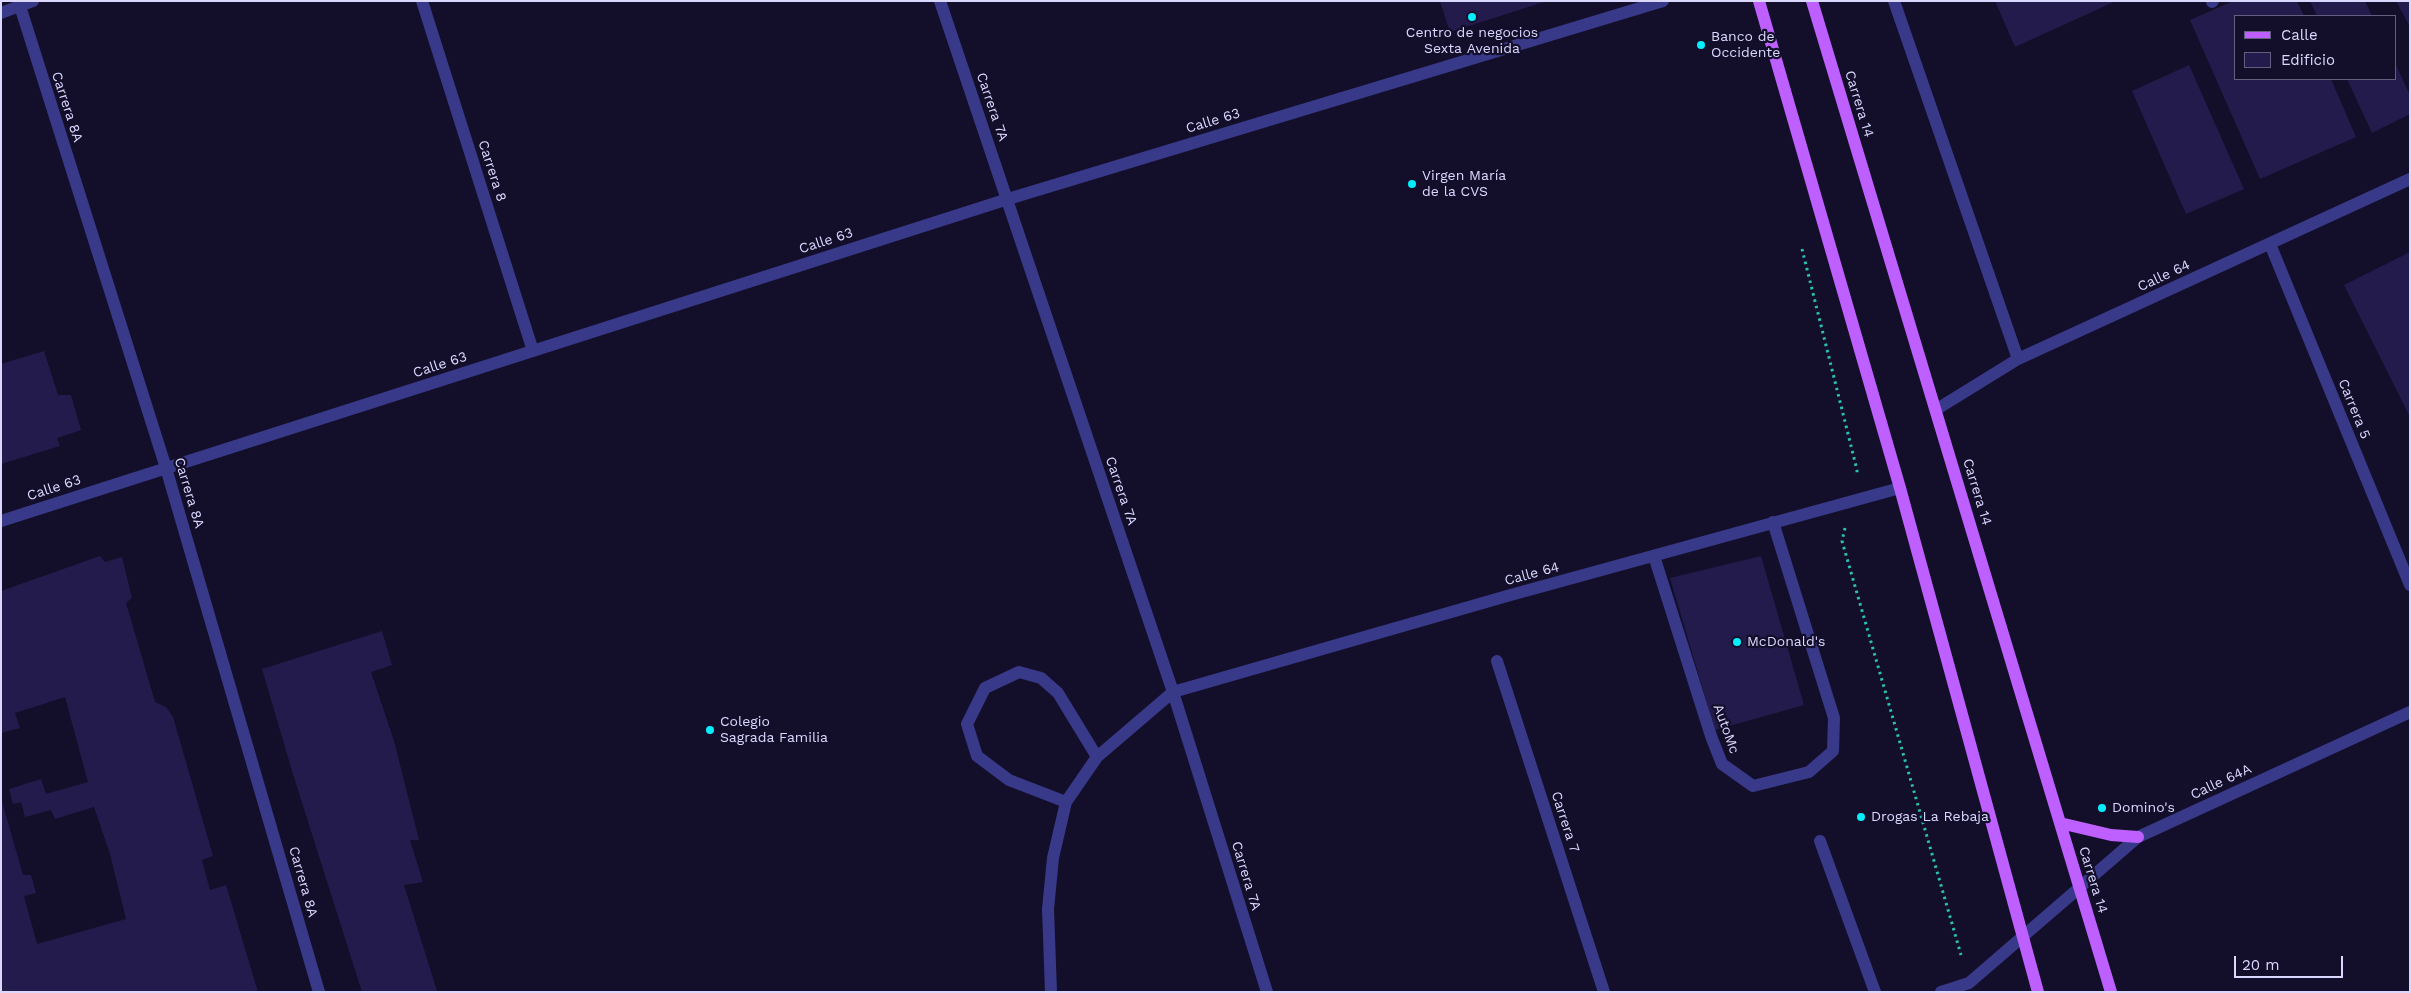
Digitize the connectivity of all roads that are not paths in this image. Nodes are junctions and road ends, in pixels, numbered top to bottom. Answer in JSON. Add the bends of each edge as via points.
{"nodes":[{"id":1,"x":33,"y":1,"type":"edge"},
{"id":2,"x":422,"y":1,"type":"edge"},
{"id":3,"x":940,"y":1,"type":"edge"},
{"id":4,"x":1663,"y":1,"type":"edge"},
{"id":5,"x":1759,"y":1,"type":"edge"},
{"id":6,"x":1812,"y":1,"type":"edge"},
{"id":7,"x":1894,"y":1,"type":"edge"},
{"id":8,"x":20,"y":6,"type":"junction"},
{"id":9,"x":1,"y":12,"type":"edge"},
{"id":10,"x":2410,"y":179,"type":"edge"},
{"id":11,"x":1008,"y":199,"type":"junction"},
{"id":12,"x":2270,"y":244,"type":"junction"},
{"id":13,"x":533,"y":351,"type":"junction"},
{"id":14,"x":2018,"y":359,"type":"junction"},
{"id":15,"x":1937,"y":409,"type":"junction"},
{"id":16,"x":166,"y":468,"type":"junction"},
{"id":17,"x":1900,"y":488,"type":"junction"},
{"id":18,"x":1,"y":521,"type":"edge"},
{"id":19,"x":1773,"y":522,"type":"junction"},
{"id":20,"x":1654,"y":556,"type":"junction"},
{"id":21,"x":2410,"y":585,"type":"edge"},
{"id":22,"x":1497,"y":661,"type":"dead end"},
{"id":23,"x":1173,"y":692,"type":"junction"},
{"id":24,"x":2410,"y":712,"type":"edge"},
{"id":25,"x":1097,"y":757,"type":"junction"},
{"id":26,"x":1066,"y":802,"type":"junction"},
{"id":27,"x":2060,"y":823,"type":"junction"},
{"id":28,"x":2138,"y":837,"type":"junction"},
{"id":29,"x":1820,"y":841,"type":"dead end"},
{"id":30,"x":2080,"y":887,"type":"junction"},
{"id":31,"x":2022,"y":938,"type":"junction"},
{"id":32,"x":319,"y":992,"type":"edge"},
{"id":33,"x":1051,"y":992,"type":"edge"},
{"id":34,"x":1267,"y":992,"type":"edge"},
{"id":35,"x":1604,"y":992,"type":"edge"},
{"id":36,"x":1875,"y":992,"type":"edge"},
{"id":37,"x":1941,"y":992,"type":"edge"},
{"id":38,"x":2038,"y":992,"type":"edge"},
{"id":39,"x":2111,"y":992,"type":"edge"}],
"edges":[{"from":1,"to":8,"type":"street"},
{"from":2,"to":13,"type":"street","name":"Carrera 8"},
{"from":3,"to":11,"type":"street","name":"Carrera 7A"},
{"from":4,"to":11,"type":"street","name":"Calle 63"},
{"from":5,"to":17,"type":"main road"},
{"from":6,"to":15,"type":"main road","name":"Carrera 14"},
{"from":7,"to":14,"type":"street"},
{"from":8,"to":9,"type":"street"},
{"from":8,"to":16,"type":"street","name":"Carrera 8A"},
{"from":10,"to":12,"type":"street","name":"Calle 64"},
{"from":11,"to":13,"type":"street","name":"Calle 63"},
{"from":11,"to":23,"type":"street","name":"Carrera 7A"},
{"from":12,"to":14,"type":"street","name":"Calle 64"},
{"from":12,"to":21,"type":"street","name":"Carrera 5"},
{"from":13,"to":16,"type":"street","name":"Calle 63"},
{"from":14,"to":15,"type":"street","name":"Calle 64"},
{"from":15,"to":27,"type":"main road","name":"Carrera 14"},
{"from":16,"to":18,"type":"street","name":"Calle 63"},
{"from":16,"to":32,"type":"street","name":"Carrera 8A"},
{"from":17,"to":19,"type":"street","name":"Calle 64"},
{"from":17,"to":31,"type":"main road"},
{"from":19,"to":20,"type":"street","name":"Calle 64"},
{"from":19,"to":20,"type":"street","name":"AutoMc","via":[[1834,718],[1833,751],[1809,772],[1753,786],[1722,764]]},
{"from":20,"to":23,"type":"street","name":"Calle 64"},
{"from":22,"to":35,"type":"street","name":"Carrera 7"},
{"from":23,"to":25,"type":"street"},
{"from":23,"to":34,"type":"street","name":"Carrera 7A"},
{"from":24,"to":28,"type":"street","name":"Calle 64A"},
{"from":25,"to":26,"type":"street"},
{"from":25,"to":26,"type":"street","via":[[1058,693],[1041,678],[1019,672],[985,688],[967,724],[976,756],[1009,780]]},
{"from":26,"to":33,"type":"street","via":[[1053,858],[1048,909]]},
{"from":27,"to":28,"type":"main road","via":[[2111,835]]},
{"from":27,"to":30,"type":"main road","name":"Carrera 14"},
{"from":28,"to":30,"type":"street","name":"Calle 64A"},
{"from":29,"to":36,"type":"street"},
{"from":30,"to":31,"type":"street","name":"Calle 64A"},
{"from":30,"to":39,"type":"main road","name":"Carrera 14"},
{"from":31,"to":37,"type":"street","name":"Calle 64A","via":[[1969,983]]},
{"from":31,"to":38,"type":"main road"}]}
